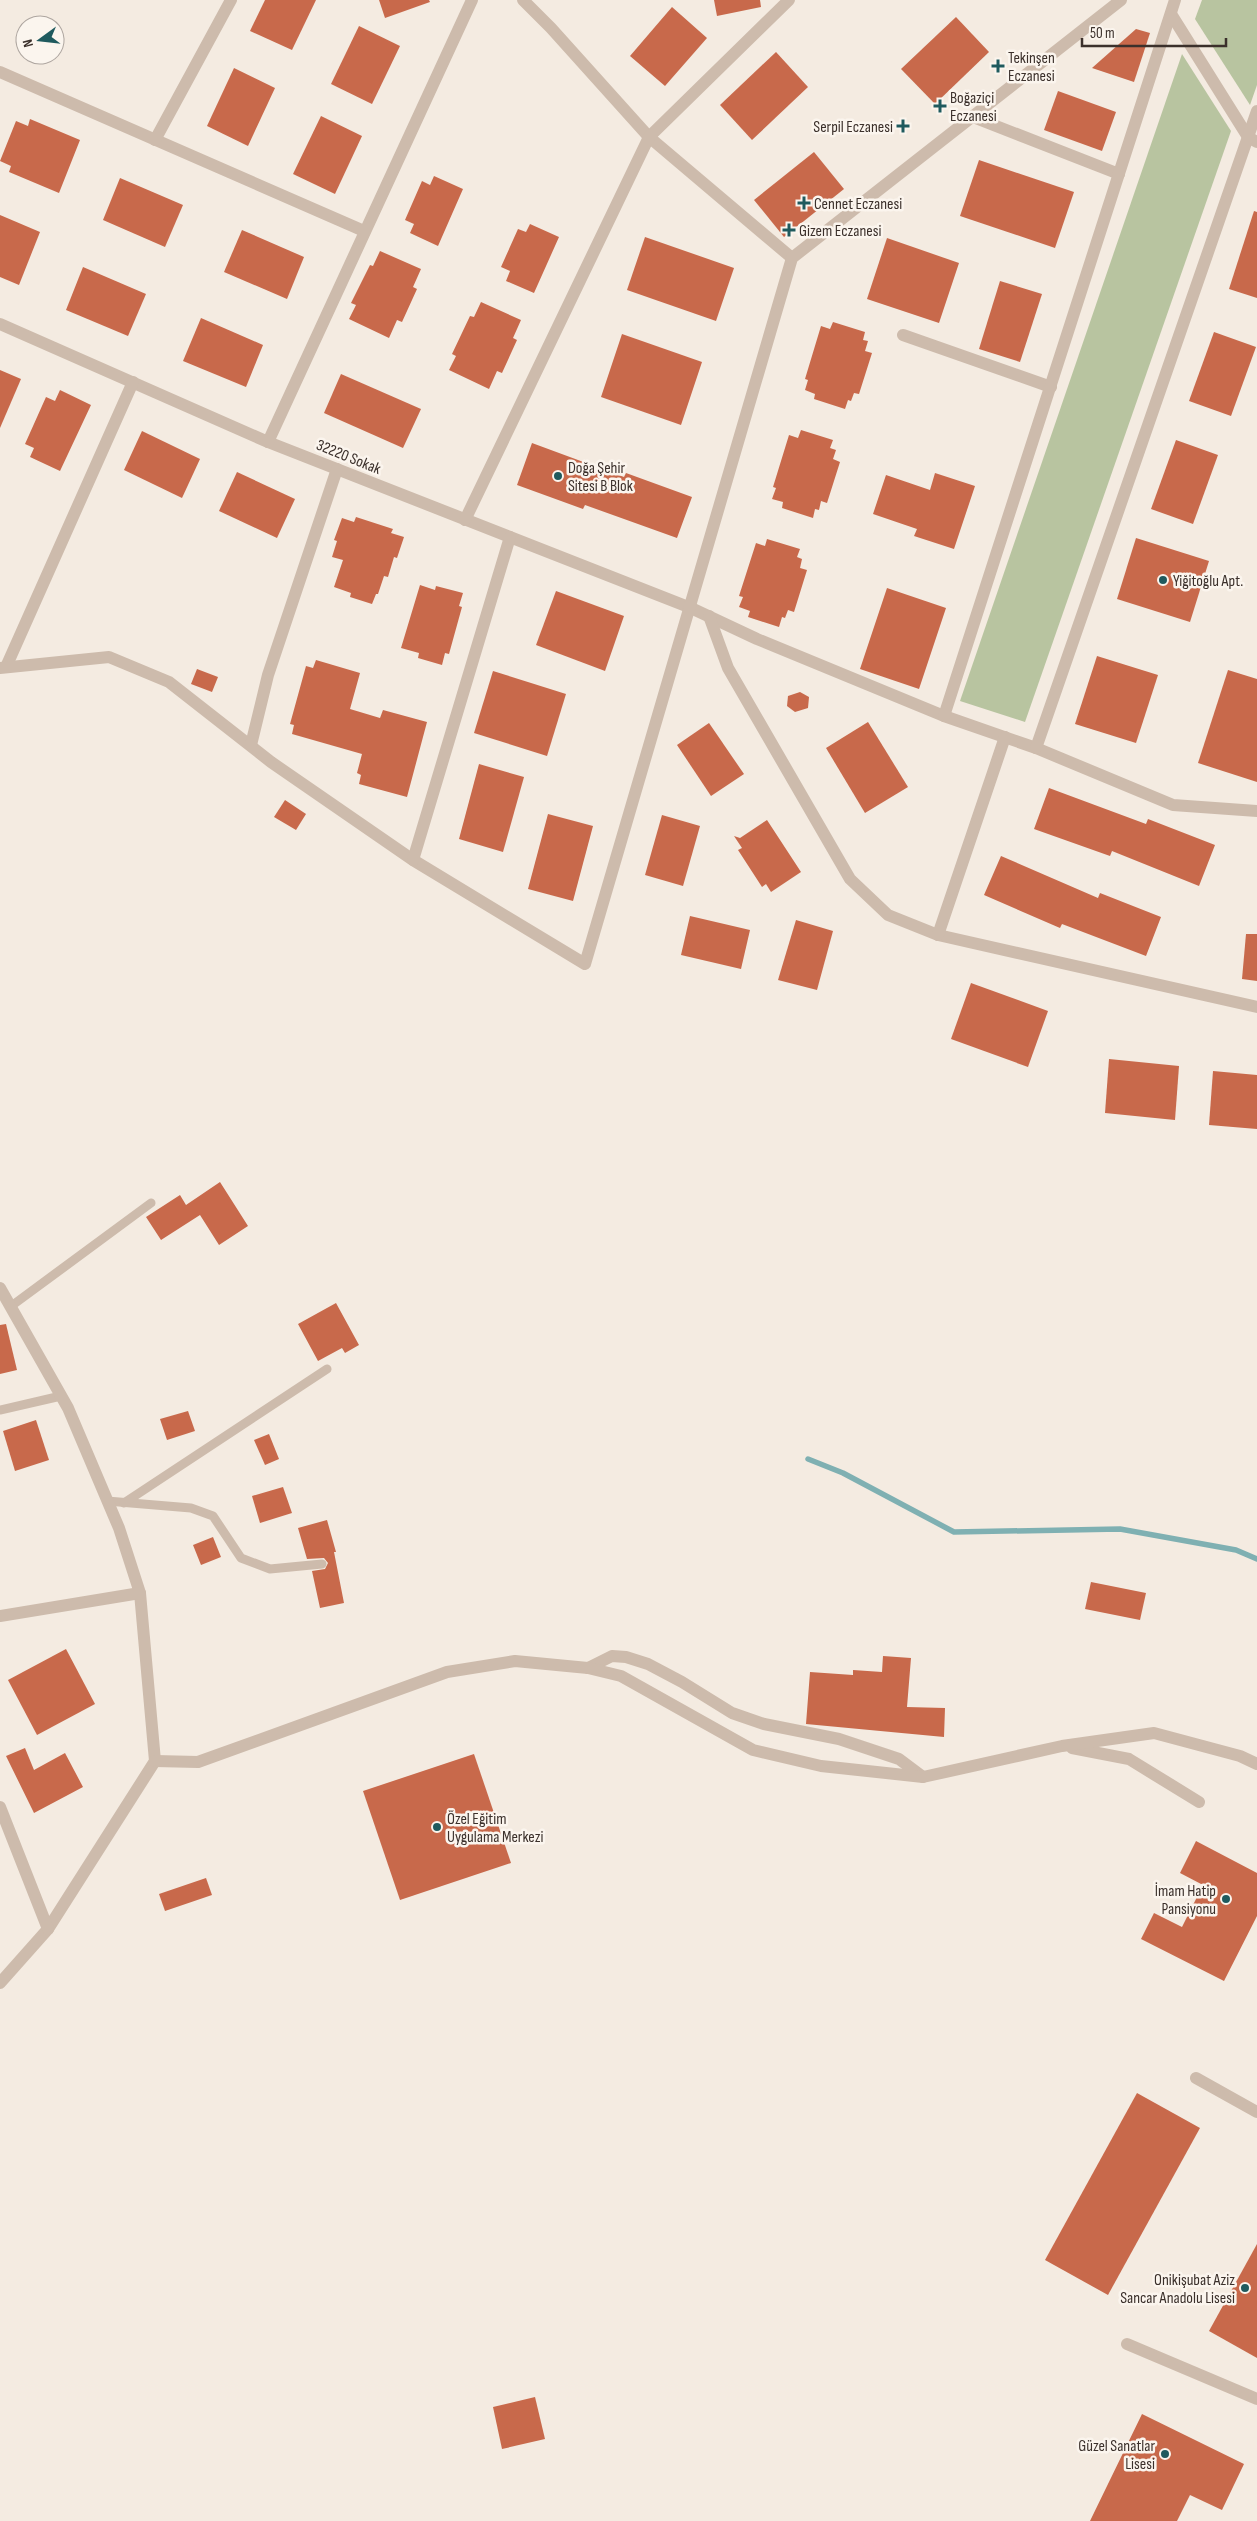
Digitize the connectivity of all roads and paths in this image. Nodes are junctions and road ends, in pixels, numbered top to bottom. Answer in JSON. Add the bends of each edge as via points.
{"nodes":[{"id":1,"x":231,"y":0,"type":"edge"},
{"id":2,"x":472,"y":0,"type":"edge"},
{"id":3,"x":523,"y":0,"type":"edge"},
{"id":4,"x":788,"y":0,"type":"edge"},
{"id":5,"x":1121,"y":0,"type":"edge"},
{"id":6,"x":1176,"y":0,"type":"edge"},
{"id":7,"x":1171,"y":14,"type":"junction"},
{"id":8,"x":0,"y":72,"type":"edge"},
{"id":9,"x":1257,"y":111,"type":"edge"},
{"id":10,"x":973,"y":117,"type":"junction"},
{"id":11,"x":649,"y":137,"type":"junction"},
{"id":12,"x":154,"y":140,"type":"junction"},
{"id":13,"x":1252,"y":140,"type":"edge"},
{"id":14,"x":1119,"y":174,"type":"junction"},
{"id":15,"x":364,"y":231,"type":"junction"},
{"id":16,"x":792,"y":258,"type":"junction"},
{"id":17,"x":0,"y":324,"type":"edge"},
{"id":18,"x":903,"y":335,"type":"dead end"},
{"id":19,"x":133,"y":382,"type":"junction"},
{"id":20,"x":1051,"y":387,"type":"junction"},
{"id":21,"x":268,"y":442,"type":"junction"},
{"id":22,"x":337,"y":469,"type":"junction"},
{"id":23,"x":465,"y":520,"type":"junction"},
{"id":24,"x":510,"y":537,"type":"junction"},
{"id":25,"x":691,"y":608,"type":"junction"},
{"id":26,"x":709,"y":616,"type":"junction"},
{"id":27,"x":3,"y":668,"type":"edge"},
{"id":28,"x":944,"y":716,"type":"junction"},
{"id":29,"x":1004,"y":737,"type":"junction"},
{"id":30,"x":251,"y":746,"type":"junction"},
{"id":31,"x":1036,"y":748,"type":"junction"},
{"id":32,"x":1257,"y":811,"type":"edge"},
{"id":33,"x":413,"y":860,"type":"junction"},
{"id":34,"x":938,"y":935,"type":"junction"},
{"id":35,"x":1257,"y":1007,"type":"edge"},
{"id":36,"x":151,"y":1202,"type":"dead end"},
{"id":37,"x":0,"y":1288,"type":"edge"},
{"id":38,"x":10,"y":1307,"type":"junction"},
{"id":39,"x":327,"y":1369,"type":"dead end"},
{"id":40,"x":61,"y":1396,"type":"junction"},
{"id":41,"x":0,"y":1410,"type":"edge"},
{"id":42,"x":108,"y":1501,"type":"junction"},
{"id":43,"x":124,"y":1503,"type":"junction"},
{"id":44,"x":322,"y":1564,"type":"dead end"},
{"id":45,"x":140,"y":1593,"type":"junction"},
{"id":46,"x":0,"y":1616,"type":"edge"},
{"id":47,"x":588,"y":1668,"type":"junction"},
{"id":48,"x":1062,"y":1746,"type":"junction"},
{"id":49,"x":154,"y":1761,"type":"junction"},
{"id":50,"x":1257,"y":1764,"type":"edge"},
{"id":51,"x":922,"y":1777,"type":"junction"},
{"id":52,"x":1198,"y":1802,"type":"dead end"},
{"id":53,"x":0,"y":1807,"type":"edge"},
{"id":54,"x":48,"y":1929,"type":"junction"},
{"id":55,"x":0,"y":1984,"type":"edge"},
{"id":56,"x":1196,"y":2078,"type":"dead end"},
{"id":57,"x":1257,"y":2112,"type":"edge"},
{"id":58,"x":1127,"y":2344,"type":"dead end"},
{"id":59,"x":1257,"y":2399,"type":"edge"}],
"edges":[{"from":1,"to":12,"type":"street"},
{"from":2,"to":15,"type":"street"},
{"from":3,"to":11,"type":"street"},
{"from":4,"to":11,"type":"street"},
{"from":5,"to":10,"type":"street"},
{"from":6,"to":7,"type":"street"},
{"from":7,"to":13,"type":"street"},
{"from":7,"to":14,"type":"street"},
{"from":8,"to":12,"type":"street"},
{"from":9,"to":13,"type":"street"},
{"from":10,"to":14,"type":"street"},
{"from":10,"to":16,"type":"street"},
{"from":11,"to":16,"type":"street"},
{"from":11,"to":23,"type":"street"},
{"from":12,"to":15,"type":"street"},
{"from":13,"to":31,"type":"street"},
{"from":14,"to":20,"type":"street"},
{"from":15,"to":21,"type":"street"},
{"from":16,"to":25,"type":"street"},
{"from":17,"to":19,"type":"street","name":"32220 Sokak"},
{"from":18,"to":20,"type":"street"},
{"from":19,"to":21,"type":"street","name":"32220 Sokak"},
{"from":19,"to":27,"type":"street"},
{"from":20,"to":28,"type":"street"},
{"from":21,"to":22,"type":"street","name":"32220 Sokak"},
{"from":22,"to":23,"type":"street","name":"32220 Sokak"},
{"from":22,"to":30,"type":"street","via":[[268,675]]},
{"from":23,"to":24,"type":"street","name":"32220 Sokak"},
{"from":24,"to":25,"type":"street","name":"32220 Sokak"},
{"from":24,"to":33,"type":"street"},
{"from":25,"to":26,"type":"street","name":"32220 Sokak"},
{"from":25,"to":33,"type":"street","via":[[585,964]]},
{"from":26,"to":28,"type":"street","name":"32220 Sokak"},
{"from":26,"to":34,"type":"street","via":[[728,668],[850,879],[888,915]]},
{"from":27,"to":30,"type":"street","via":[[109,657],[169,682]]},
{"from":28,"to":29,"type":"street","name":"32220 Sokak"},
{"from":29,"to":31,"type":"street","name":"32220 Sokak"},
{"from":29,"to":34,"type":"street"},
{"from":30,"to":33,"type":"street"},
{"from":31,"to":32,"type":"street","name":"32220 Sokak","via":[[1173,805]]},
{"from":34,"to":35,"type":"street"},
{"from":36,"to":38,"type":"lane"},
{"from":37,"to":38,"type":"street"},
{"from":38,"to":40,"type":"street"},
{"from":39,"to":43,"type":"lane"},
{"from":40,"to":41,"type":"lane"},
{"from":40,"to":42,"type":"street"},
{"from":42,"to":43,"type":"lane"},
{"from":42,"to":45,"type":"street"},
{"from":43,"to":44,"type":"lane","via":[[191,1508],[213,1516],[240,1558],[270,1569]]},
{"from":45,"to":46,"type":"street"},
{"from":45,"to":49,"type":"street"},
{"from":47,"to":49,"type":"street","via":[[515,1661],[447,1672],[198,1762]]},
{"from":47,"to":51,"type":"street","via":[[621,1676],[753,1750],[821,1766]]},
{"from":47,"to":51,"type":"street","via":[[612,1656],[648,1664],[732,1713],[764,1724],[839,1739],[899,1759]]},
{"from":48,"to":50,"type":"street","via":[[1154,1733],[1240,1756]]},
{"from":48,"to":51,"type":"street"},
{"from":48,"to":52,"type":"street","via":[[1130,1759]]},
{"from":49,"to":54,"type":"street"},
{"from":53,"to":54,"type":"street"},
{"from":54,"to":55,"type":"street"},
{"from":56,"to":57,"type":"street"},
{"from":58,"to":59,"type":"street"}]}
